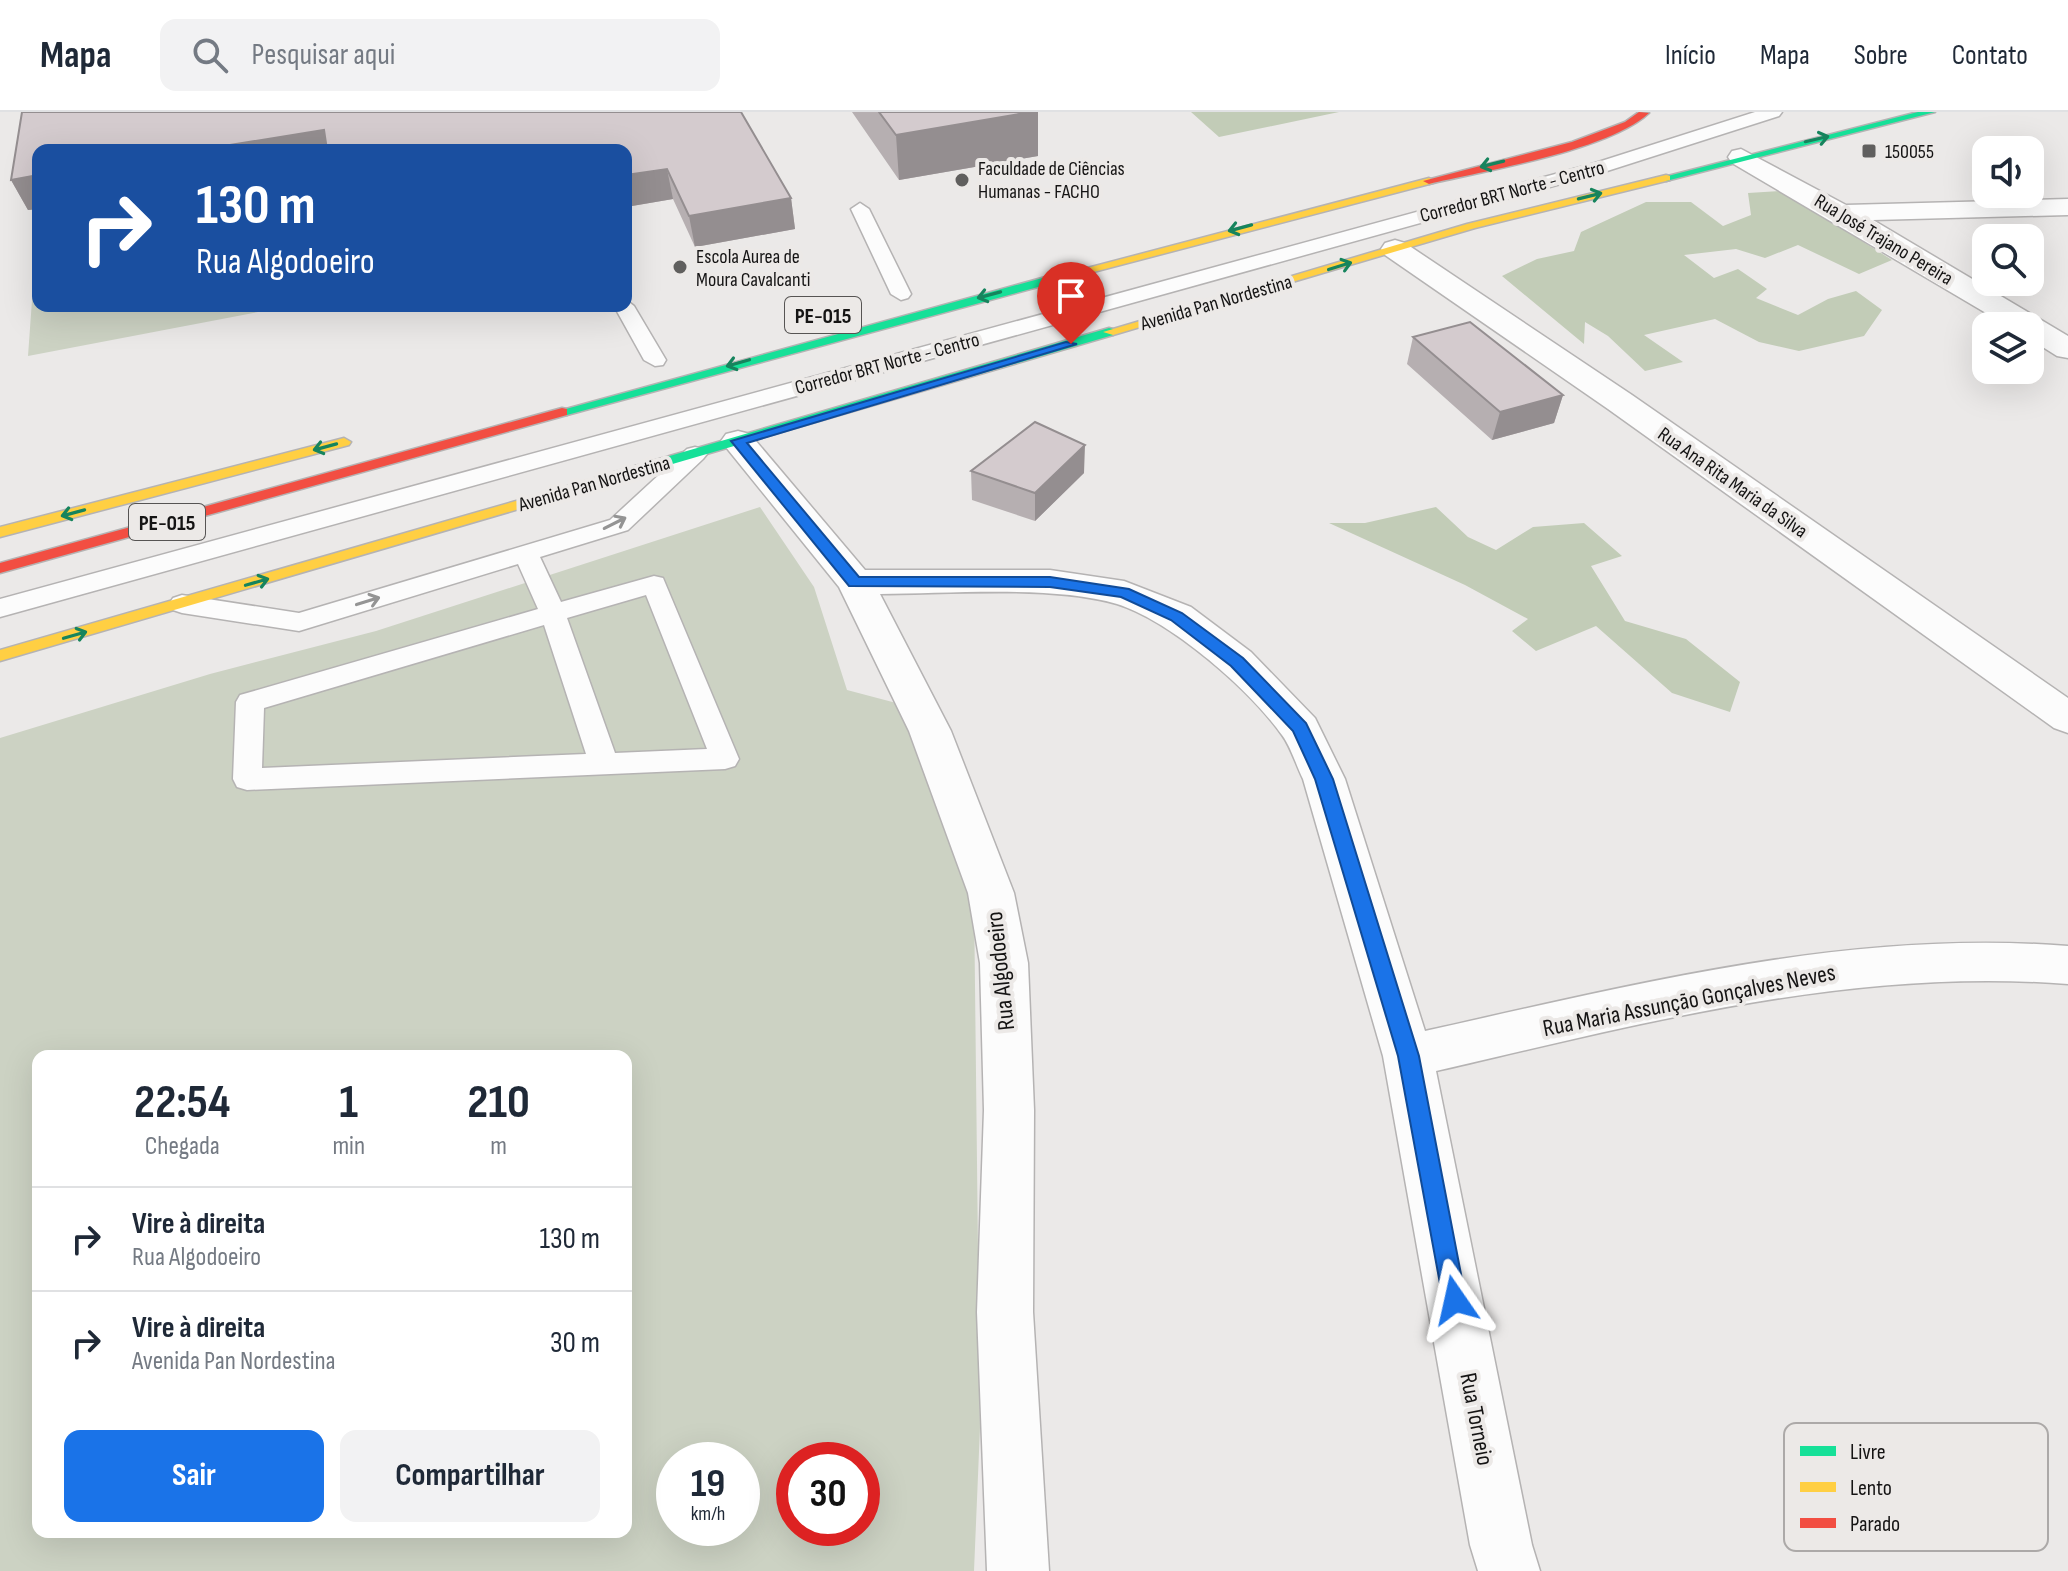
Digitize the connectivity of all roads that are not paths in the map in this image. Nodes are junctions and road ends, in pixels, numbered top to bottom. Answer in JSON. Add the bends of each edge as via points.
{"nodes":[{"id":1,"x":1773,"y":112,"type":"edge"},
{"id":2,"x":1930,"y":112,"type":"edge"},
{"id":3,"x":1646,"y":113,"type":"edge"},
{"id":4,"x":1552,"y":132,"type":"dead end"},
{"id":5,"x":1741,"y":157,"type":"junction"},
{"id":6,"x":2068,"y":207,"type":"edge"},
{"id":7,"x":860,"y":209,"type":"dead end"},
{"id":8,"x":1841,"y":213,"type":"junction"},
{"id":9,"x":1395,"y":249,"type":"junction"},
{"id":10,"x":901,"y":294,"type":"dead end"},
{"id":11,"x":627,"y":312,"type":"edge"},
{"id":12,"x":2068,"y":349,"type":"edge"},
{"id":13,"x":655,"y":360,"type":"dead end"},
{"id":14,"x":370,"y":436,"type":"dead end"},
{"id":15,"x":716,"y":448,"type":"junction"},
{"id":16,"x":0,"y":532,"type":"edge"},
{"id":17,"x":526,"y":553,"type":"junction"},
{"id":18,"x":0,"y":568,"type":"edge"},
{"id":19,"x":855,"y":582,"type":"junction"},
{"id":20,"x":182,"y":604,"type":"junction"},
{"id":21,"x":0,"y":608,"type":"edge"},
{"id":22,"x":553,"y":614,"type":"junction"},
{"id":23,"x":0,"y":656,"type":"edge"},
{"id":24,"x":2068,"y":718,"type":"edge"},
{"id":25,"x":604,"y":764,"type":"junction"},
{"id":26,"x":2068,"y":965,"type":"edge"},
{"id":27,"x":1408,"y":1056,"type":"junction"},
{"id":28,"x":1018,"y":1571,"type":"edge"},
{"id":29,"x":1509,"y":1571,"type":"edge"}],
"edges":[{"from":1,"to":21,"type":"lane","name":"Corredor BRT Norte - Centro","via":[[1598,168]]},
{"from":5,"to":2,"type":"highway","name":"Avenida Pan Nordestina","one_way":true},
{"from":3,"to":4,"type":"highway","number":"PE-015"},
{"from":3,"to":18,"type":"highway","number":"PE-015","one_way":true,"via":[[1633,124],[1566,146],[888,321]]},
{"from":5,"to":8,"type":"street","name":"Rua José Trajano Pereira"},
{"from":9,"to":5,"type":"highway","name":"Avenida Pan Nordestina","one_way":true},
{"from":6,"to":8,"type":"street"},
{"from":7,"to":10,"type":"lane"},
{"from":8,"to":12,"type":"street","name":"Rua José Trajano Pereira"},
{"from":15,"to":9,"type":"highway","name":"Avenida Pan Nordestina","one_way":true},
{"from":9,"to":24,"type":"street","name":"Rua Ana Rita Maria da Silva"},
{"from":11,"to":13,"type":"lane"},
{"from":14,"to":16,"type":"highway","number":"PE-015","one_way":true},
{"from":17,"to":15,"type":"lane","one_way":true,"via":[[619,525]]},
{"from":15,"to":19,"type":"street","name":"Rua Algodoeiro"},
{"from":20,"to":15,"type":"highway","name":"Avenida Pan Nordestina","one_way":true},
{"from":20,"to":17,"type":"lane","one_way":true,"via":[[299,622]]},
{"from":17,"to":22,"type":"lane"},
{"from":19,"to":27,"type":"street","name":"Rua Torneio","via":[[1099,587],[1177,616],[1237,662],[1311,745]]},
{"from":19,"to":28,"type":"street","name":"Rua Algodoeiro","via":[[930,731],[991,893],[1004,963],[1009,1110],[1005,1312]]},
{"from":23,"to":20,"type":"highway","name":"Avenida Pan Nordestina","one_way":true},
{"from":22,"to":25,"type":"lane"},
{"from":22,"to":25,"type":"lane","via":[[654,584],[725,759]]},
{"from":22,"to":25,"type":"lane","via":[[250,702],[247,779]]},
{"from":26,"to":27,"type":"street","name":"Rua Maria Assunção Gonçalves Neves","via":[[1957,960],[1796,975]]},
{"from":27,"to":29,"type":"street","name":"Rua Torneio"}]}
